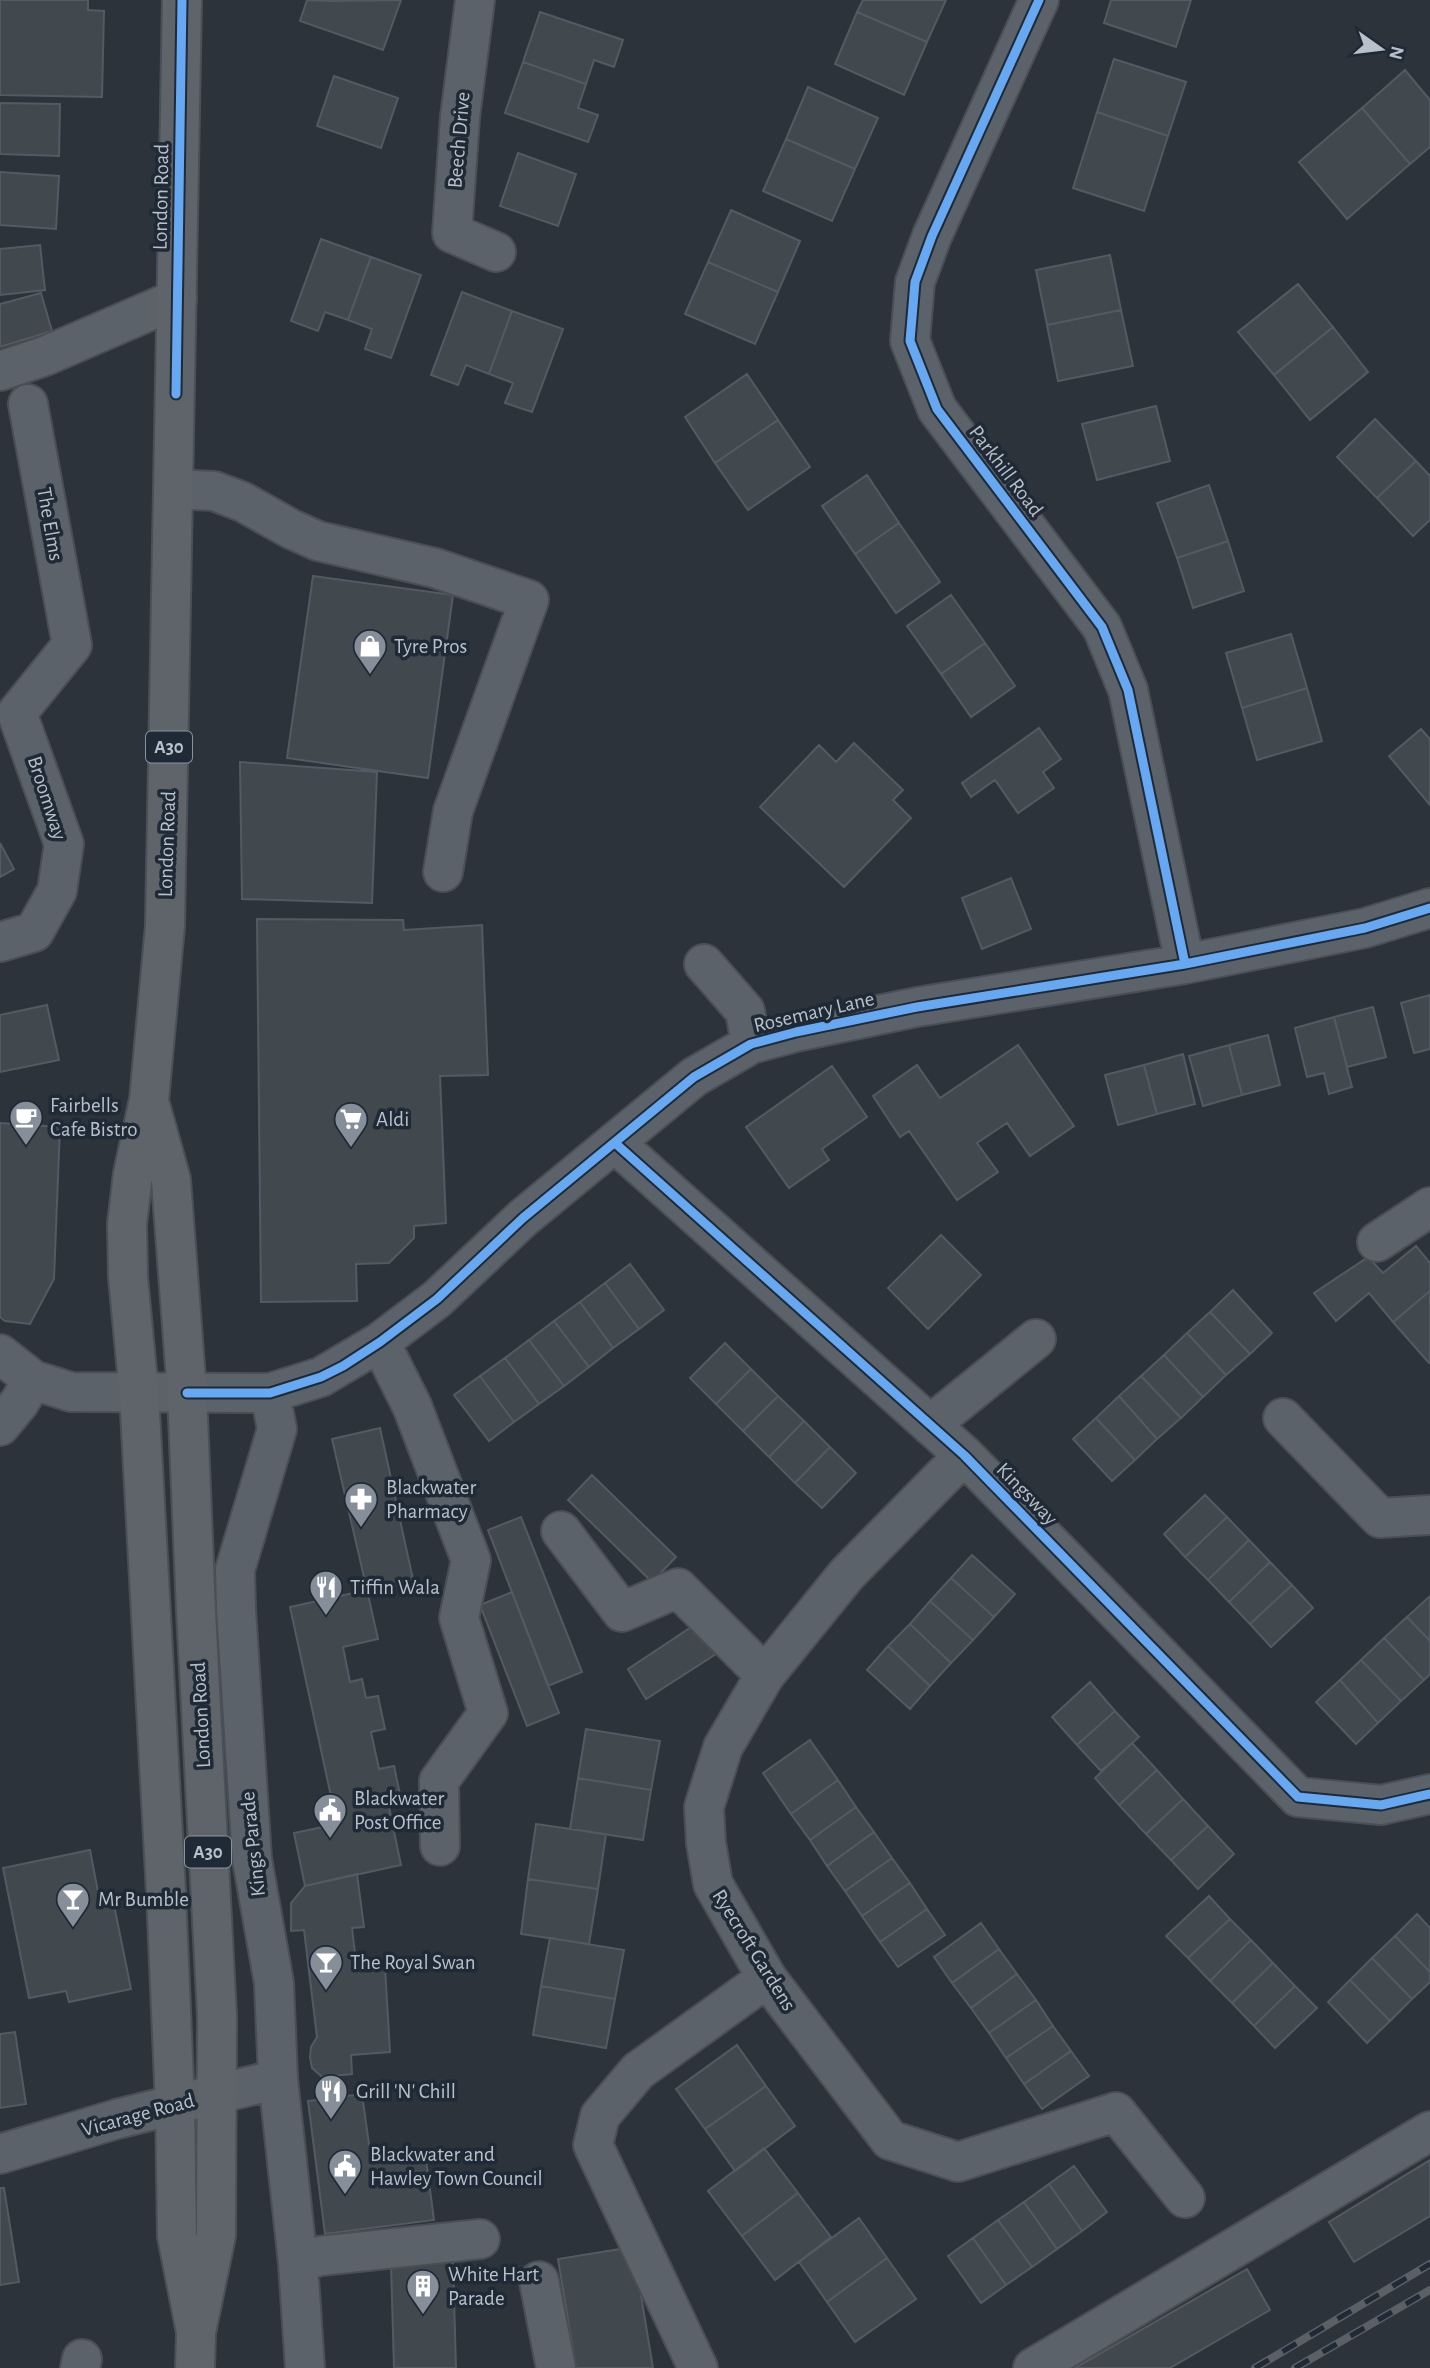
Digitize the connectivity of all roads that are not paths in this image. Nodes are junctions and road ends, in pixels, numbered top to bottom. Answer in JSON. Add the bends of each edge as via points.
{"nodes":[{"id":1,"x":182,"y":0,"type":"edge"},
{"id":2,"x":475,"y":0,"type":"edge"},
{"id":3,"x":1039,"y":0,"type":"edge"},
{"id":4,"x":496,"y":252,"type":"dead end"},
{"id":5,"x":177,"y":299,"type":"junction"},
{"id":6,"x":0,"y":371,"type":"edge"},
{"id":7,"x":28,"y":404,"type":"dead end"},
{"id":8,"x":174,"y":489,"type":"junction"},
{"id":9,"x":72,"y":645,"type":"joint"},
{"id":10,"x":443,"y":872,"type":"dead end"},
{"id":11,"x":1430,"y":908,"type":"edge"},
{"id":12,"x":0,"y":942,"type":"edge"},
{"id":13,"x":704,"y":964,"type":"dead end"},
{"id":14,"x":1185,"y":964,"type":"junction"},
{"id":15,"x":751,"y":1044,"type":"junction"},
{"id":16,"x":149,"y":1100,"type":"junction"},
{"id":17,"x":615,"y":1143,"type":"junction"},
{"id":18,"x":1430,"y":1207,"type":"edge"},
{"id":19,"x":1377,"y":1242,"type":"dead end"},
{"id":20,"x":1036,"y":1339,"type":"dead end"},
{"id":21,"x":380,"y":1342,"type":"junction"},
{"id":22,"x":0,"y":1354,"type":"edge"},
{"id":23,"x":33,"y":1380,"type":"junction"},
{"id":24,"x":139,"y":1393,"type":"junction"},
{"id":25,"x":187,"y":1393,"type":"junction"},
{"id":26,"x":270,"y":1393,"type":"junction"},
{"id":27,"x":1283,"y":1418,"type":"dead end"},
{"id":28,"x":930,"y":1425,"type":"junction"},
{"id":29,"x":0,"y":1426,"type":"edge"},
{"id":30,"x":964,"y":1455,"type":"junction"},
{"id":31,"x":1430,"y":1515,"type":"edge"},
{"id":32,"x":561,"y":1531,"type":"dead end"},
{"id":33,"x":236,"y":1609,"type":"junction"},
{"id":34,"x":196,"y":1611,"type":"junction"},
{"id":35,"x":765,"y":1675,"type":"junction"},
{"id":36,"x":1430,"y":1794,"type":"edge"},
{"id":37,"x":440,"y":1846,"type":"dead end"},
{"id":38,"x":767,"y":1978,"type":"junction"},
{"id":39,"x":278,"y":2079,"type":"junction"},
{"id":40,"x":217,"y":2093,"type":"junction"},
{"id":41,"x":175,"y":2105,"type":"junction"},
{"id":42,"x":1430,"y":2131,"type":"edge"},
{"id":43,"x":0,"y":2154,"type":"edge"},
{"id":44,"x":1185,"y":2198,"type":"dead end"},
{"id":45,"x":480,"y":2239,"type":"dead end"},
{"id":46,"x":298,"y":2263,"type":"junction"},
{"id":47,"x":539,"y":2281,"type":"dead end"},
{"id":48,"x":195,"y":2350,"type":"edge"},
{"id":49,"x":305,"y":2368,"type":"edge"},
{"id":50,"x":556,"y":2368,"type":"edge"},
{"id":51,"x":698,"y":2368,"type":"edge"},
{"id":52,"x":1033,"y":2368,"type":"edge"}],
"edges":[{"from":1,"to":5,"type":"main road","name":"London Road","number":"A30"},
{"from":2,"to":4,"type":"street","name":"Beech Drive","via":[[452,233]]},
{"from":3,"to":14,"type":"street","name":"Parkhill Road","via":[[932,236],[915,282],[911,341],[937,409],[1102,627],[1128,690]]},
{"from":5,"to":6,"type":"street"},
{"from":5,"to":8,"type":"main road","name":"London Road","number":"A30"},
{"from":7,"to":9,"type":"street","name":"The Elms"},
{"from":8,"to":10,"type":"street","via":[[214,491],[318,541],[435,568],[529,600],[453,811]]},
{"from":8,"to":16,"type":"main road","name":"London Road","number":"A30","via":[[165,926]]},
{"from":9,"to":12,"type":"street","name":"Broomway","via":[[17,713],[64,844],[57,891],[34,932]]},
{"from":11,"to":14,"type":"street","name":"Rosemary Lane","via":[[1365,928]]},
{"from":13,"to":15,"type":"street","via":[[745,1011]]},
{"from":14,"to":15,"type":"street","name":"Rosemary Lane","via":[[918,1007]]},
{"from":15,"to":17,"type":"street","name":"Rosemary Lane","via":[[694,1077]]},
{"from":16,"to":24,"type":"main road","name":"London Road","number":"A30","via":[[132,1174],[127,1224]]},
{"from":16,"to":25,"type":"main road","name":"London Road","number":"A30","via":[[171,1180]]},
{"from":17,"to":21,"type":"street","name":"Rosemary Lane","via":[[523,1218],[437,1299]]},
{"from":17,"to":28,"type":"street","name":"Kingsway"},
{"from":18,"to":19,"type":"street"},
{"from":20,"to":28,"type":"street"},
{"from":21,"to":26,"type":"street","name":"Rosemary Lane","via":[[321,1377]]},
{"from":21,"to":37,"type":"street","via":[[412,1406],[471,1560],[459,1618],[488,1713],[439,1782]]},
{"from":22,"to":23,"type":"street"},
{"from":23,"to":24,"type":"street","name":"Rosemary Lane","via":[[71,1392]]},
{"from":23,"to":29,"type":"street"},
{"from":24,"to":25,"type":"street","name":"Rosemary Lane"},
{"from":24,"to":41,"type":"main road","name":"London Road","number":"A30"},
{"from":25,"to":26,"type":"street","name":"Rosemary Lane"},
{"from":25,"to":34,"type":"main road","name":"London Road","number":"A30"},
{"from":26,"to":33,"type":"street","name":"Kings Parade","via":[[276,1429],[235,1570]]},
{"from":27,"to":31,"type":"street","via":[[1380,1518]]},
{"from":28,"to":30,"type":"street","name":"Kingsway"},
{"from":30,"to":35,"type":"street","name":"Ryecroft Gardens","via":[[846,1574]]},
{"from":30,"to":36,"type":"street","name":"Kingsway","via":[[1298,1797],[1381,1805]]},
{"from":32,"to":35,"type":"street","via":[[622,1612],[678,1588]]},
{"from":33,"to":34,"type":"street"},
{"from":33,"to":39,"type":"street","name":"Kings Parade","via":[[252,1859],[274,1983]]},
{"from":34,"to":40,"type":"main road","name":"London Road","number":"A30"},
{"from":35,"to":38,"type":"street","name":"Ryecroft Gardens","via":[[723,1747],[704,1807],[712,1884]]},
{"from":38,"to":44,"type":"street","name":"Ryecroft Gardens","via":[[890,2140],[958,2162],[1116,2112]]},
{"from":38,"to":51,"type":"street","via":[[638,2071],[600,2116],[593,2146]]},
{"from":39,"to":40,"type":"street","name":"Vicarage Road"},
{"from":39,"to":46,"type":"street"},
{"from":40,"to":41,"type":"street","name":"Vicarage Road"},
{"from":40,"to":48,"type":"main road","name":"London Road","number":"A30","via":[[216,2235]]},
{"from":41,"to":43,"type":"street","name":"Vicarage Road"},
{"from":41,"to":48,"type":"main road","name":"London Road","number":"A30","via":[[177,2236]]},
{"from":42,"to":52,"type":"street"},
{"from":45,"to":46,"type":"street","via":[[320,2256]]},
{"from":46,"to":49,"type":"street"},
{"from":47,"to":50,"type":"street"}]}
